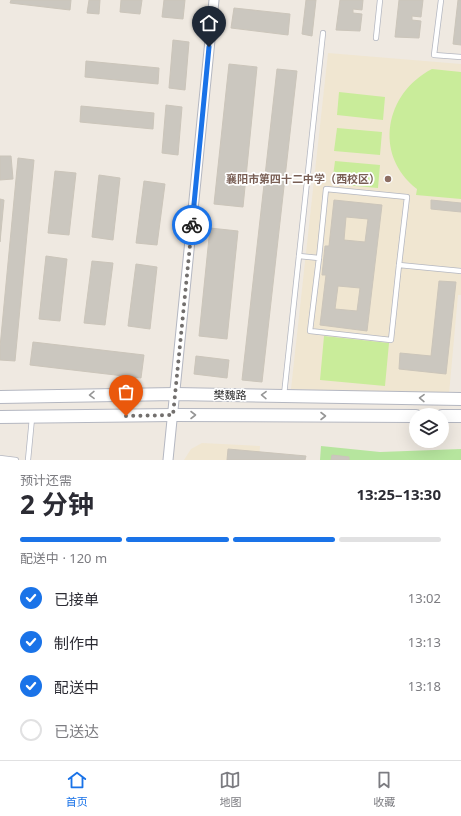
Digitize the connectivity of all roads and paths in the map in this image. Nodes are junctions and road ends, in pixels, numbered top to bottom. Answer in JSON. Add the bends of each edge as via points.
{"nodes":[{"id":1,"x":214,"y":0,"type":"edge"},
{"id":2,"x":380,"y":0,"type":"edge"},
{"id":3,"x":441,"y":0,"type":"edge"},
{"id":4,"x":323,"y":33,"type":"dead end"},
{"id":5,"x":376,"y":38,"type":"dead end"},
{"id":6,"x":461,"y":57,"type":"edge"},
{"id":7,"x":299,"y":256,"type":"junction"},
{"id":8,"x":319,"y":258,"type":"junction"},
{"id":9,"x":399,"y":264,"type":"junction"},
{"id":10,"x":461,"y":271,"type":"edge"},
{"id":11,"x":175,"y":394,"type":"junction"},
{"id":12,"x":284,"y":396,"type":"junction"},
{"id":13,"x":0,"y":397,"type":"edge"},
{"id":14,"x":461,"y":399,"type":"edge"},
{"id":15,"x":173,"y":415,"type":"junction"},
{"id":16,"x":409,"y":416,"type":"edge"},
{"id":17,"x":449,"y":416,"type":"edge"},
{"id":18,"x":461,"y":416,"type":"edge"},
{"id":19,"x":0,"y":417,"type":"edge"},
{"id":20,"x":32,"y":417,"type":"junction"},
{"id":21,"x":0,"y":458,"type":"edge"},
{"id":22,"x":16,"y":460,"type":"edge"},
{"id":23,"x":28,"y":460,"type":"edge"},
{"id":24,"x":168,"y":460,"type":"edge"}],
"edges":[{"from":1,"to":11,"type":"street"},
{"from":2,"to":5,"type":"lane"},
{"from":3,"to":6,"type":"lane","via":[[434,55]]},
{"from":4,"to":7,"type":"lane"},
{"from":7,"to":8,"type":"lane"},
{"from":7,"to":12,"type":"lane"},
{"from":8,"to":9,"type":"lane","via":[[326,189],[407,197]]},
{"from":8,"to":9,"type":"lane","via":[[310,332],[391,340]]},
{"from":9,"to":10,"type":"lane"},
{"from":12,"to":11,"type":"street","name":"樊魏路","one_way":true},
{"from":11,"to":13,"type":"street","name":"樊魏路","one_way":true},
{"from":11,"to":15,"type":"street"},
{"from":14,"to":12,"type":"street","name":"樊魏路","one_way":true},
{"from":15,"to":16,"type":"street","name":"樊魏路","one_way":true},
{"from":15,"to":20,"type":"street","name":"樊魏路"},
{"from":15,"to":24,"type":"street"},
{"from":17,"to":18,"type":"street"},
{"from":19,"to":20,"type":"street","name":"樊魏路"},
{"from":20,"to":23,"type":"lane"},
{"from":21,"to":22,"type":"lane"}]}
